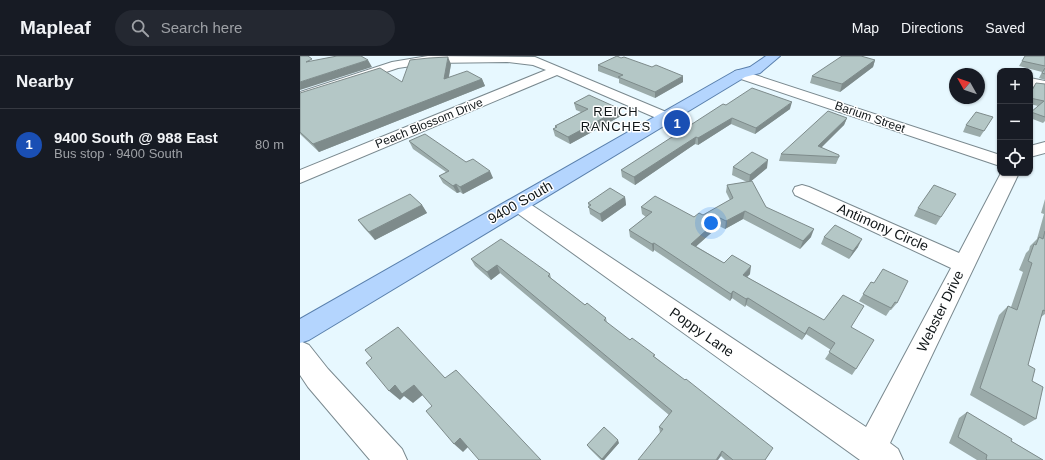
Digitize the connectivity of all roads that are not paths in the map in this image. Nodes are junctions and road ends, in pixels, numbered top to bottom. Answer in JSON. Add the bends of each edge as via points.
{"nodes":[{"id":1,"x":755,"y":56,"type":"edge"},
{"id":2,"x":774,"y":56,"type":"edge"},
{"id":3,"x":557,"y":70,"type":"junction"},
{"id":4,"x":740,"y":74,"type":"junction"},
{"id":5,"x":1033,"y":83,"type":"edge"},
{"id":6,"x":1045,"y":85,"type":"edge"},
{"id":7,"x":300,"y":97,"type":"edge"},
{"id":8,"x":666,"y":117,"type":"junction"},
{"id":9,"x":1045,"y":146,"type":"edge"},
{"id":10,"x":1033,"y":151,"type":"edge"},
{"id":11,"x":997,"y":160,"type":"edge"},
{"id":12,"x":1008,"y":176,"type":"edge"},
{"id":13,"x":300,"y":177,"type":"edge"},
{"id":14,"x":802,"y":191,"type":"dead end"},
{"id":15,"x":517,"y":204,"type":"junction"},
{"id":16,"x":963,"y":264,"type":"junction"},
{"id":17,"x":300,"y":332,"type":"edge"},
{"id":18,"x":300,"y":353,"type":"edge"},
{"id":19,"x":879,"y":454,"type":"edge"},
{"id":20,"x":391,"y":460,"type":"edge"}],
"edges":[{"from":1,"to":4,"type":"main road","name":"9400 South","via":[[744,66]]},
{"from":2,"to":4,"type":"main road","name":"9400 South","via":[[755,70]]},
{"from":3,"to":7,"type":"street","via":[[535,61],[520,59],[432,59],[396,65]]},
{"from":3,"to":8,"type":"street"},
{"from":3,"to":13,"type":"street","name":"Peach Blossom Drive"},
{"from":4,"to":8,"type":"main road","name":"9400 South"},
{"from":4,"to":11,"type":"street","name":"Barium Street"},
{"from":5,"to":6,"type":"street"},
{"from":8,"to":15,"type":"main road","name":"9400 South"},
{"from":9,"to":10,"type":"street"},
{"from":12,"to":16,"type":"street","name":"Webster Drive"},
{"from":14,"to":16,"type":"street","name":"Antimony Circle"},
{"from":15,"to":17,"type":"main road","name":"9400 South"},
{"from":15,"to":19,"type":"street","name":"Poppy Lane"},
{"from":16,"to":19,"type":"street","name":"Webster Drive"},
{"from":18,"to":20,"type":"street","via":[[318,378]]}]}
